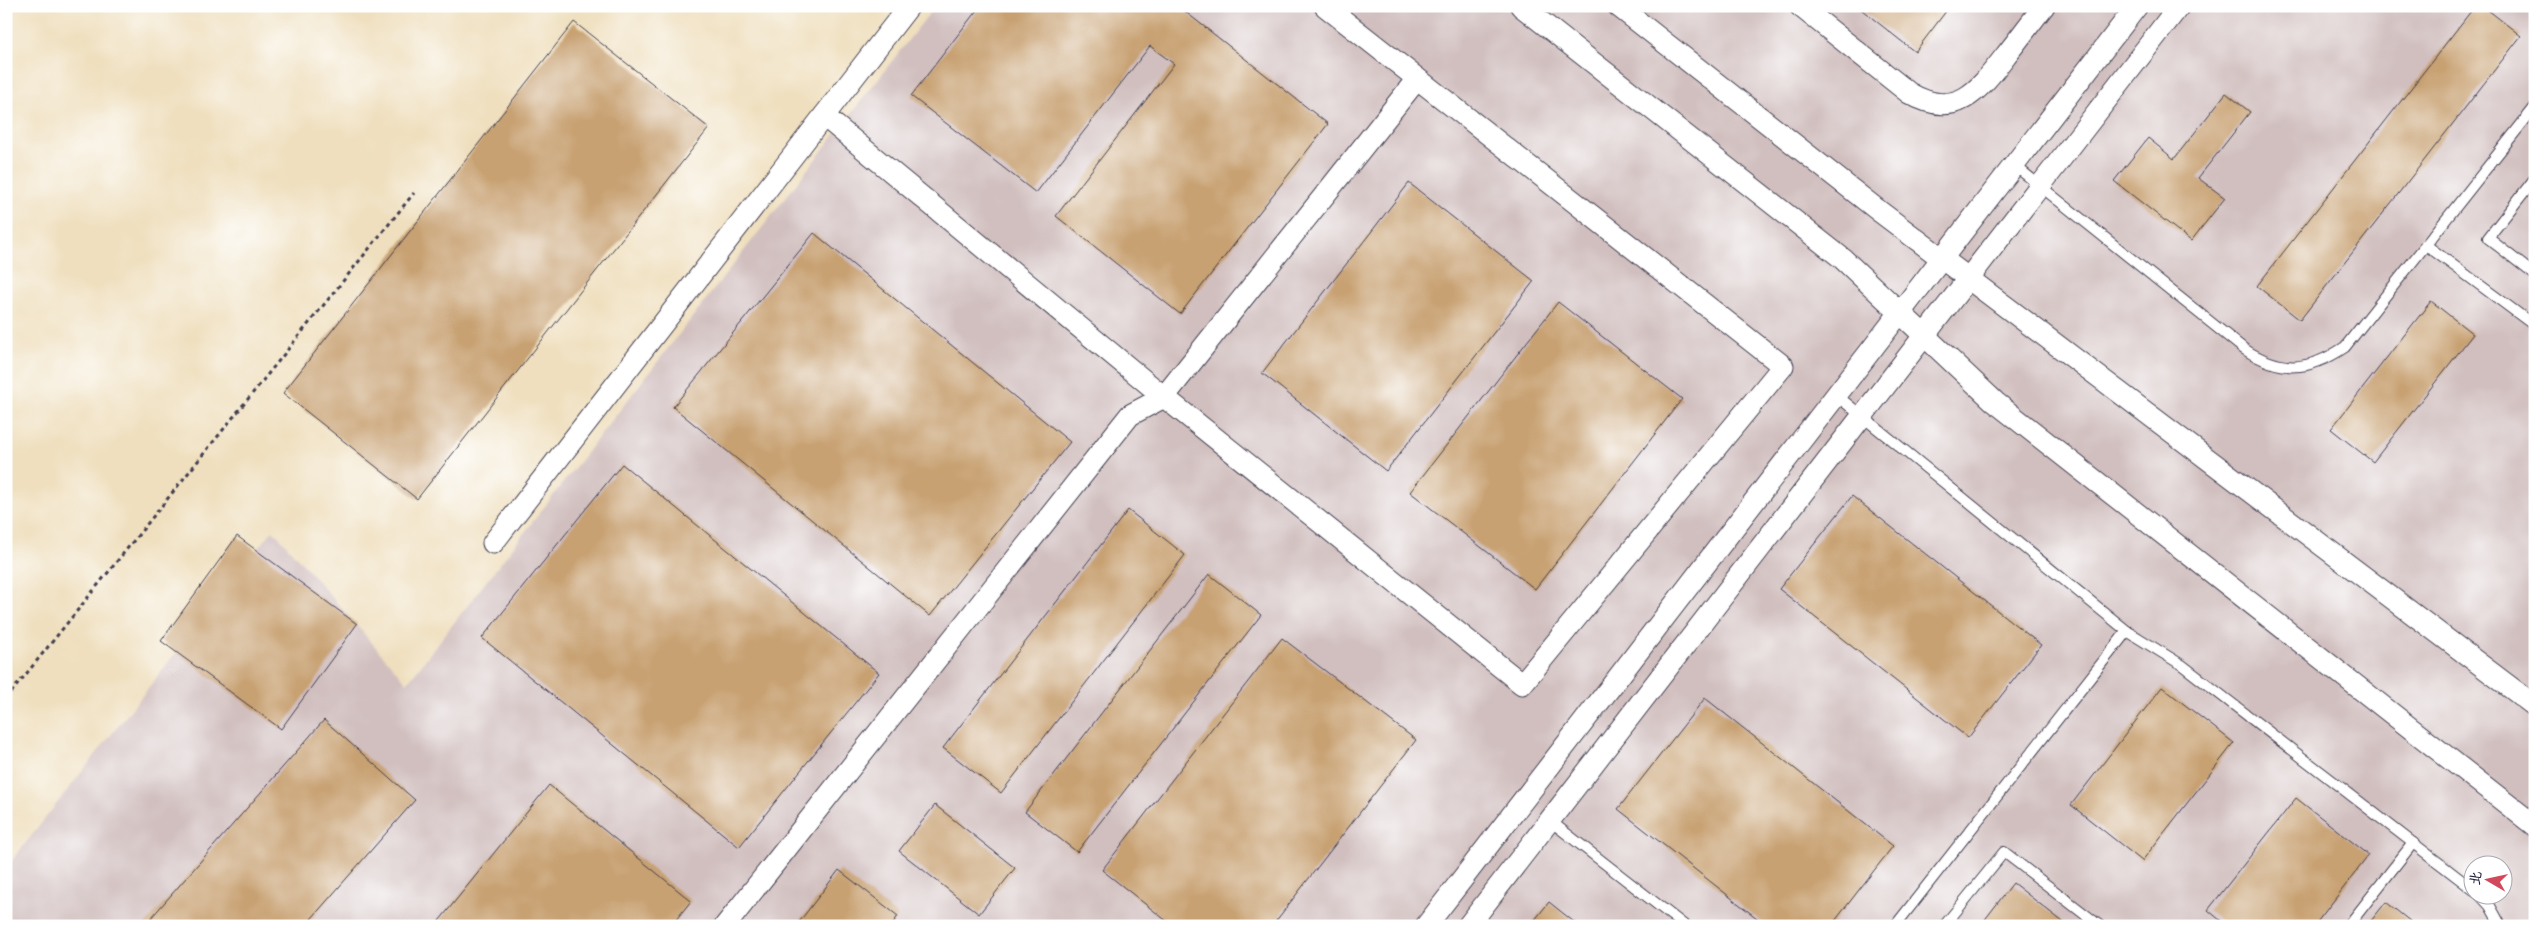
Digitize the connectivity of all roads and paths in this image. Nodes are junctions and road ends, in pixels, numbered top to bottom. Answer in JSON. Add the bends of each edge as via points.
{"nodes":[{"id":1,"x":909,"y":6,"type":"edge"},
{"id":2,"x":1325,"y":6,"type":"edge"},
{"id":3,"x":1521,"y":6,"type":"edge"},
{"id":4,"x":1618,"y":6,"type":"edge"},
{"id":5,"x":1800,"y":6,"type":"edge"},
{"id":6,"x":2044,"y":6,"type":"edge"},
{"id":7,"x":2137,"y":6,"type":"edge"},
{"id":8,"x":2179,"y":6,"type":"edge"},
{"id":9,"x":1417,"y":79,"type":"junction"},
{"id":10,"x":2535,"y":107,"type":"edge"},
{"id":11,"x":824,"y":116,"type":"junction"},
{"id":12,"x":2014,"y":165,"type":"junction"},
{"id":13,"x":2535,"y":178,"type":"edge"},
{"id":14,"x":2040,"y":186,"type":"junction"},
{"id":15,"x":414,"y":193,"type":"dead end"},
{"id":16,"x":2426,"y":246,"type":"junction"},
{"id":17,"x":1942,"y":258,"type":"junction"},
{"id":18,"x":2535,"y":275,"type":"edge"},
{"id":19,"x":1968,"y":278,"type":"junction"},
{"id":20,"x":1900,"y":312,"type":"junction"},
{"id":21,"x":2535,"y":326,"type":"edge"},
{"id":22,"x":1924,"y":335,"type":"junction"},
{"id":23,"x":1836,"y":395,"type":"junction"},
{"id":24,"x":1164,"y":397,"type":"junction"},
{"id":25,"x":1861,"y":416,"type":"junction"},
{"id":26,"x":493,"y":543,"type":"dead end"},
{"id":27,"x":2127,"y":632,"type":"junction"},
{"id":28,"x":6,"y":699,"type":"edge"},
{"id":29,"x":2535,"y":706,"type":"edge"},
{"id":30,"x":1549,"y":820,"type":"junction"},
{"id":31,"x":2535,"y":826,"type":"edge"},
{"id":32,"x":2413,"y":843,"type":"junction"},
{"id":33,"x":2464,"y":882,"type":"edge"},
{"id":34,"x":2488,"y":904,"type":"edge"},
{"id":35,"x":725,"y":926,"type":"edge"},
{"id":36,"x":1426,"y":926,"type":"edge"},
{"id":37,"x":1468,"y":926,"type":"edge"},
{"id":38,"x":1685,"y":926,"type":"edge"},
{"id":39,"x":1895,"y":926,"type":"edge"},
{"id":40,"x":1944,"y":926,"type":"edge"},
{"id":41,"x":2100,"y":926,"type":"edge"},
{"id":42,"x":2348,"y":926,"type":"edge"},
{"id":43,"x":2501,"y":926,"type":"edge"}],
"edges":[{"from":1,"to":11,"type":"street"},
{"from":2,"to":9,"type":"street"},
{"from":3,"to":20,"type":"street","via":[[1843,259]]},
{"from":4,"to":17,"type":"street"},
{"from":5,"to":6,"type":"street","via":[[1909,93],[1926,101],[1945,103],[1964,99],[1981,88]]},
{"from":7,"to":12,"type":"street"},
{"from":8,"to":14,"type":"street"},
{"from":9,"to":24,"type":"street"},
{"from":9,"to":24,"type":"street","via":[[1783,366],[1522,684]]},
{"from":10,"to":16,"type":"lane"},
{"from":11,"to":24,"type":"street"},
{"from":11,"to":26,"type":"street"},
{"from":12,"to":14,"type":"lane"},
{"from":12,"to":17,"type":"street"},
{"from":13,"to":18,"type":"lane","via":[[2488,238]]},
{"from":14,"to":16,"type":"lane","via":[[2244,349],[2263,361],[2284,367],[2313,364],[2344,347]]},
{"from":14,"to":19,"type":"street"},
{"from":15,"to":28,"type":"path"},
{"from":16,"to":21,"type":"lane"},
{"from":17,"to":19,"type":"street"},
{"from":17,"to":20,"type":"street"},
{"from":19,"to":22,"type":"street"},
{"from":19,"to":29,"type":"street"},
{"from":20,"to":22,"type":"street"},
{"from":20,"to":23,"type":"street"},
{"from":22,"to":25,"type":"street"},
{"from":22,"to":31,"type":"street","via":[[1995,402]]},
{"from":23,"to":25,"type":"lane"},
{"from":23,"to":36,"type":"street"},
{"from":24,"to":35,"type":"street","via":[[1130,415]]},
{"from":25,"to":27,"type":"lane"},
{"from":25,"to":30,"type":"street"},
{"from":27,"to":32,"type":"lane","via":[[2182,665]]},
{"from":27,"to":39,"type":"lane"},
{"from":30,"to":37,"type":"street"},
{"from":30,"to":38,"type":"lane"},
{"from":32,"to":33,"type":"lane"},
{"from":32,"to":42,"type":"lane"},
{"from":34,"to":43,"type":"lane"},
{"from":40,"to":41,"type":"lane","via":[[2004,852]]}]}
